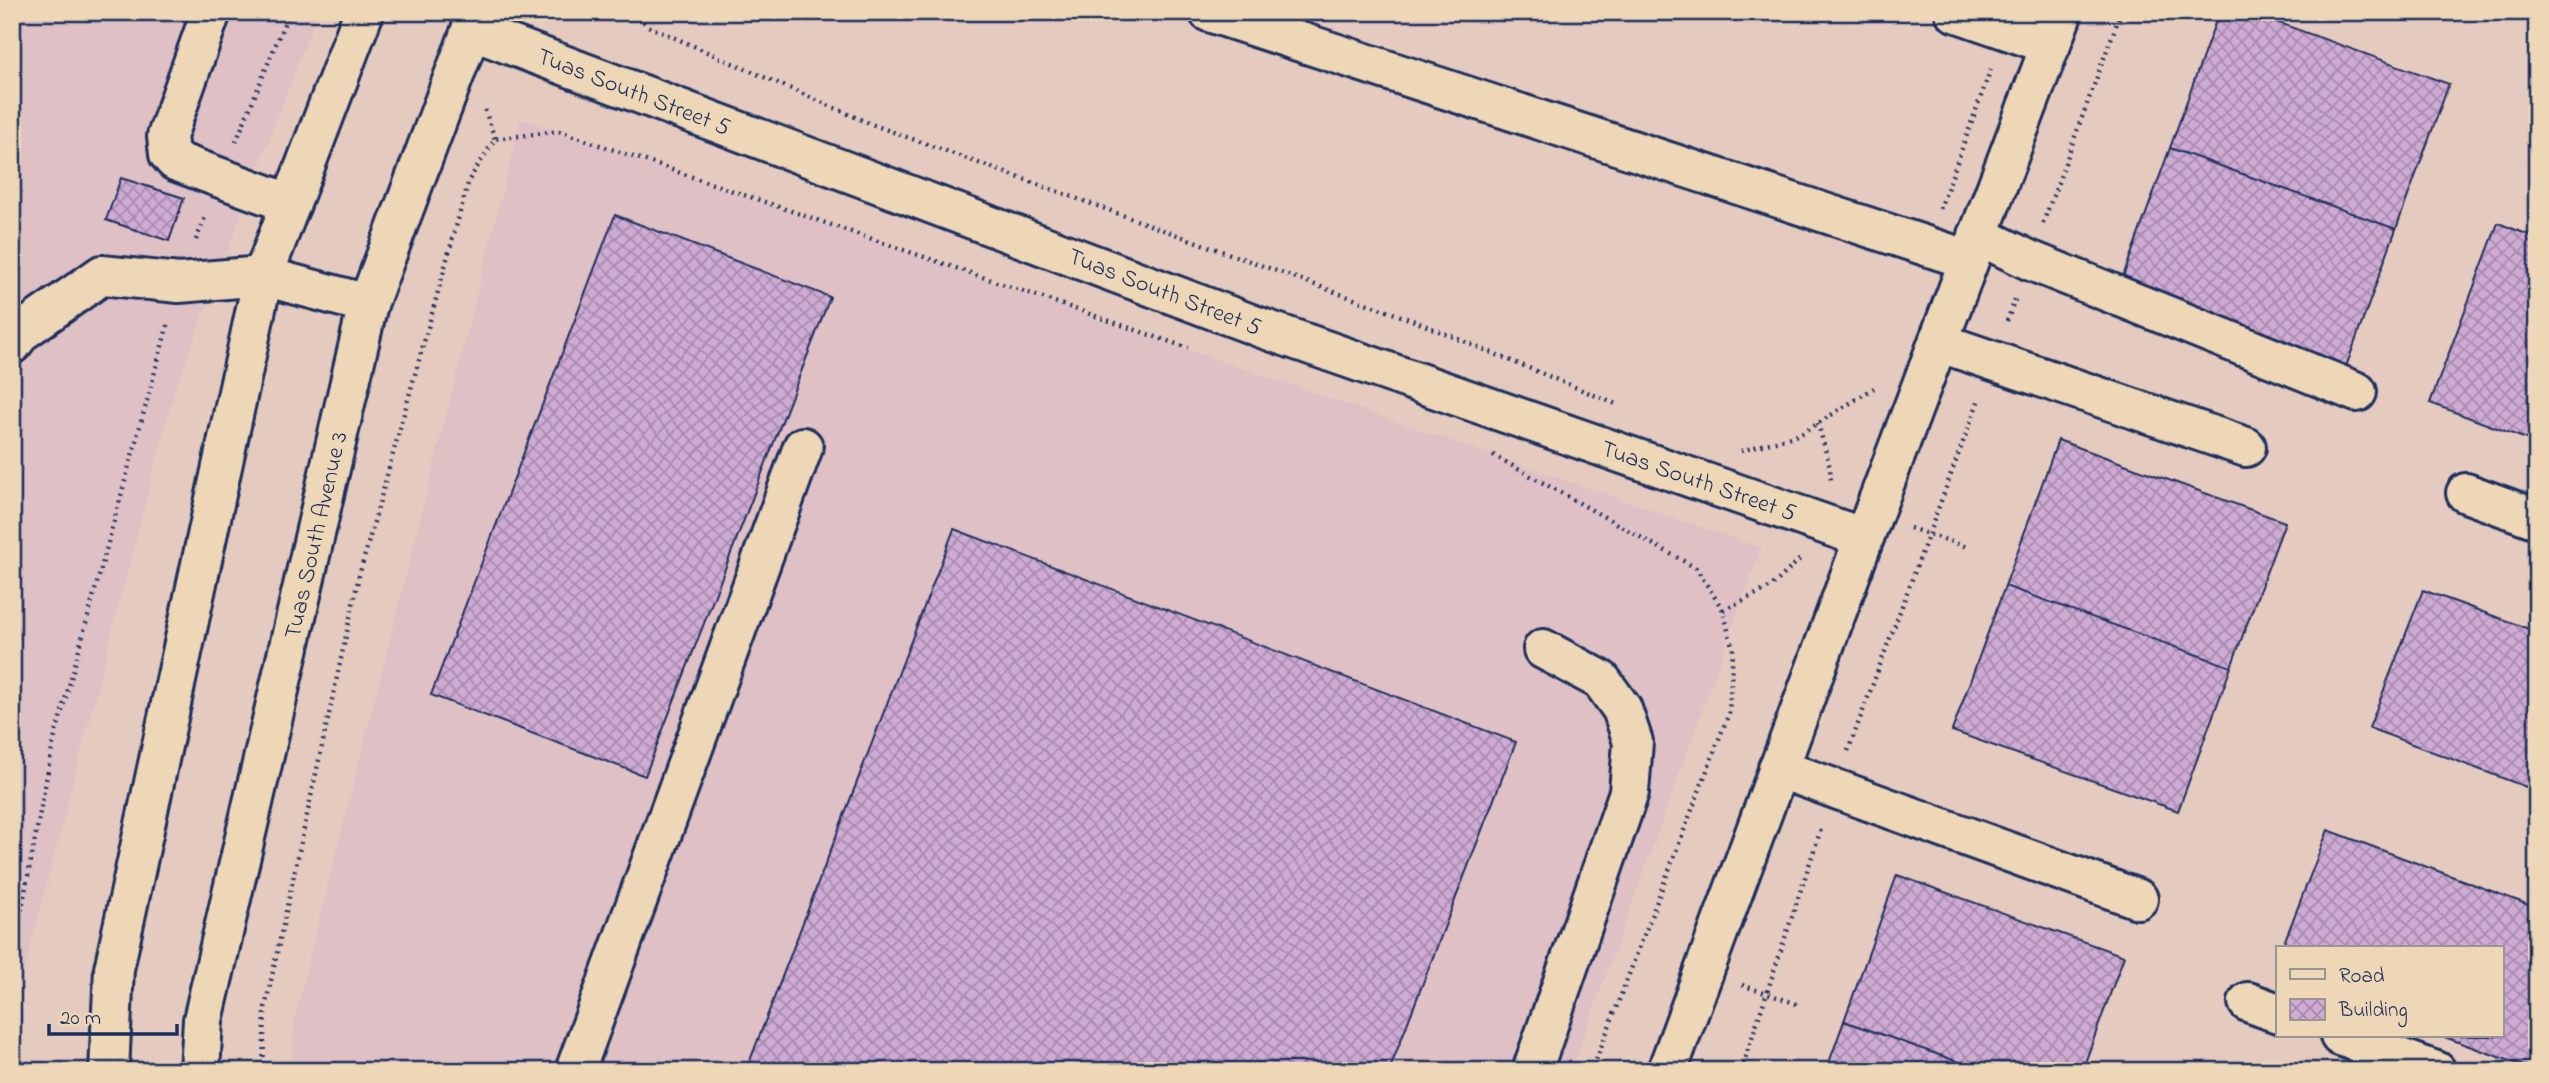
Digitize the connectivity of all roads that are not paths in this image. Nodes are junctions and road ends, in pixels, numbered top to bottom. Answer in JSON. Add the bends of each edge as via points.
{"nodes":[{"id":1,"x":211,"y":12,"type":"edge"},
{"id":2,"x":364,"y":12,"type":"edge"},
{"id":3,"x":1209,"y":12,"type":"edge"},
{"id":4,"x":1955,"y":12,"type":"edge"},
{"id":5,"x":474,"y":21,"type":"edge"},
{"id":6,"x":2057,"y":29,"type":"edge"},
{"id":7,"x":290,"y":204,"type":"junction"},
{"id":8,"x":1973,"y":247,"type":"junction"},
{"id":9,"x":263,"y":276,"type":"junction"},
{"id":10,"x":368,"y":304,"type":"junction"},
{"id":11,"x":1938,"y":342,"type":"junction"},
{"id":12,"x":12,"y":344,"type":"edge"},
{"id":13,"x":2357,"y":391,"type":"dead end"},
{"id":14,"x":803,"y":447,"type":"dead end"},
{"id":15,"x":2246,"y":447,"type":"dead end"},
{"id":16,"x":2466,"y":493,"type":"dead end"},
{"id":17,"x":2537,"y":519,"type":"edge"},
{"id":18,"x":1869,"y":526,"type":"junction"},
{"id":19,"x":1544,"y":649,"type":"dead end"},
{"id":20,"x":1778,"y":768,"type":"junction"},
{"id":21,"x":2138,"y":899,"type":"dead end"},
{"id":22,"x":2345,"y":1038,"type":"edge"},
{"id":23,"x":109,"y":1071,"type":"edge"},
{"id":24,"x":201,"y":1071,"type":"edge"},
{"id":25,"x":575,"y":1071,"type":"edge"},
{"id":26,"x":1532,"y":1071,"type":"edge"},
{"id":27,"x":1667,"y":1071,"type":"edge"},
{"id":28,"x":2436,"y":1071,"type":"edge"}],
"edges":[{"from":1,"to":7,"type":"street","via":[[166,143],[169,155]]},
{"from":2,"to":7,"type":"street"},
{"from":3,"to":8,"type":"street","via":[[1927,247]]},
{"from":4,"to":6,"type":"street","via":[[2005,29]]},
{"from":5,"to":10,"type":"street","name":"Tuas South Avenue 3"},
{"from":5,"to":18,"type":"street","name":"Tuas South Street 5","via":[[1259,327]]},
{"from":6,"to":8,"type":"street"},
{"from":7,"to":9,"type":"street"},
{"from":8,"to":11,"type":"street"},
{"from":8,"to":13,"type":"street","via":[[2029,260]]},
{"from":9,"to":10,"type":"street"},
{"from":9,"to":12,"type":"street","via":[[179,283],[102,275],[21,332]]},
{"from":9,"to":23,"type":"street","via":[[114,969]]},
{"from":10,"to":24,"type":"street","name":"Tuas South Avenue 3","via":[[203,1020]]},
{"from":11,"to":15,"type":"street"},
{"from":11,"to":18,"type":"street"},
{"from":14,"to":25,"type":"street"},
{"from":16,"to":17,"type":"street"},
{"from":18,"to":20,"type":"street"},
{"from":19,"to":26,"type":"street","via":[[1601,680],[1622,709],[1633,742],[1629,792]]},
{"from":20,"to":21,"type":"street"},
{"from":20,"to":27,"type":"street"},
{"from":22,"to":28,"type":"street"}]}
